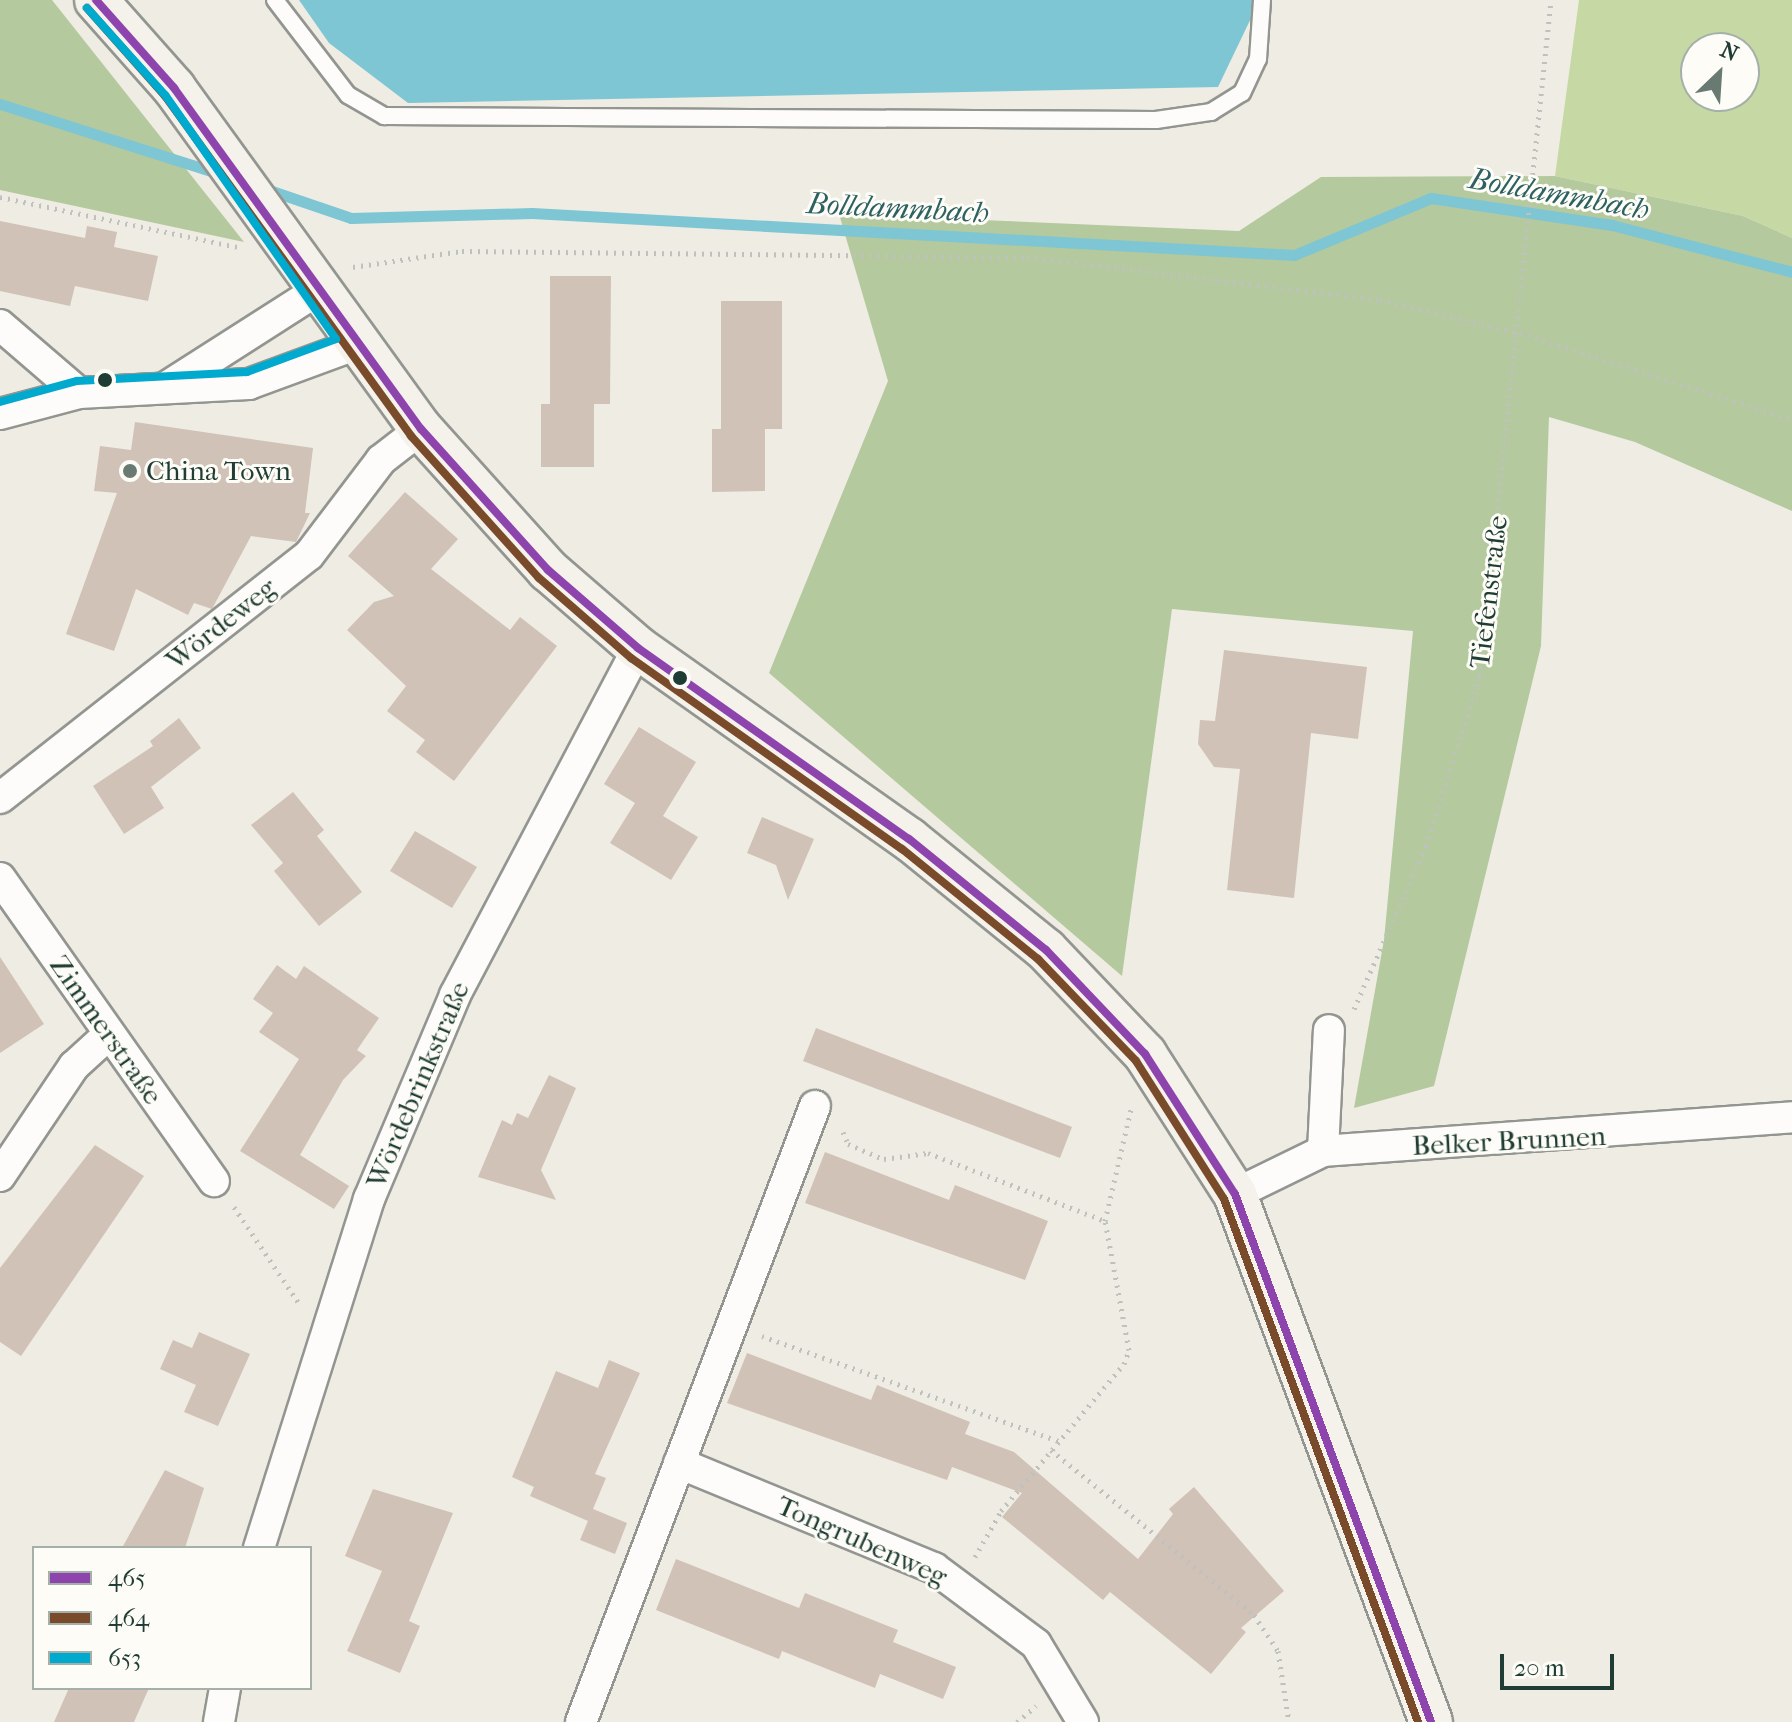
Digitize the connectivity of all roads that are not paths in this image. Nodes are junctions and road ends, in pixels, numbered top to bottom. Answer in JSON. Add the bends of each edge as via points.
{"nodes":[{"id":1,"x":96,"y":0,"type":"edge"},
{"id":2,"x":275,"y":0,"type":"edge"},
{"id":3,"x":1262,"y":0,"type":"edge"},
{"id":4,"x":308,"y":275,"type":"junction"},
{"id":5,"x":0,"y":325,"type":"edge"},
{"id":6,"x":355,"y":345,"type":"junction"},
{"id":7,"x":165,"y":388,"type":"junction"},
{"id":8,"x":79,"y":393,"type":"junction"},
{"id":9,"x":0,"y":414,"type":"edge"},
{"id":10,"x":421,"y":429,"type":"junction"},
{"id":11,"x":638,"y":648,"type":"junction"},
{"id":12,"x":0,"y":798,"type":"edge"},
{"id":13,"x":0,"y":878,"type":"edge"},
{"id":14,"x":1329,"y":1030,"type":"road end"},
{"id":15,"x":108,"y":1035,"type":"junction"},
{"id":16,"x":815,"y":1106,"type":"road end"},
{"id":17,"x":1792,"y":1117,"type":"edge"},
{"id":18,"x":1323,"y":1151,"type":"junction"},
{"id":19,"x":0,"y":1176,"type":"edge"},
{"id":20,"x":214,"y":1181,"type":"dead end"},
{"id":21,"x":1235,"y":1194,"type":"junction"},
{"id":22,"x":679,"y":1463,"type":"junction"},
{"id":23,"x":260,"y":1546,"type":"edge"},
{"id":24,"x":225,"y":1690,"type":"edge"},
{"id":25,"x":219,"y":1722,"type":"edge"},
{"id":26,"x":581,"y":1722,"type":"edge"},
{"id":27,"x":1083,"y":1722,"type":"edge"},
{"id":28,"x":1431,"y":1722,"type":"edge"}],
"edges":[{"from":1,"to":4,"type":"main road","via":[[222,153]]},
{"from":2,"to":3,"type":"lane","via":[[348,95],[384,116],[1156,120],[1211,112],[1242,93],[1258,59]]},
{"from":4,"to":6,"type":"main road"},
{"from":4,"to":7,"type":"street"},
{"from":5,"to":8,"type":"street"},
{"from":6,"to":7,"type":"street","via":[[249,384]]},
{"from":6,"to":10,"type":"main road"},
{"from":7,"to":8,"type":"street"},
{"from":8,"to":9,"type":"street"},
{"from":10,"to":11,"type":"main road","via":[[548,570]]},
{"from":10,"to":12,"type":"street","name":"Wördeweg","via":[[381,460],[309,555]]},
{"from":11,"to":21,"type":"main road","via":[[909,839],[1046,950],[1145,1054]]},
{"from":11,"to":23,"type":"street","name":"Wördebrinkstraße","via":[[436,1039],[369,1199]]},
{"from":13,"to":15,"type":"street","name":"Zimmerstraße"},
{"from":14,"to":18,"type":"street"},
{"from":15,"to":19,"type":"street","via":[[74,1066]]},
{"from":15,"to":20,"type":"street","name":"Zimmerstraße"},
{"from":16,"to":22,"type":"street"},
{"from":17,"to":18,"type":"street","name":"Belker Brunnen"},
{"from":18,"to":21,"type":"street","name":"Belker Brunnen"},
{"from":21,"to":28,"type":"main road"},
{"from":22,"to":26,"type":"street"},
{"from":22,"to":27,"type":"street","name":"Tongrubenweg","via":[[959,1585],[1036,1644]]},
{"from":24,"to":25,"type":"street"}]}
